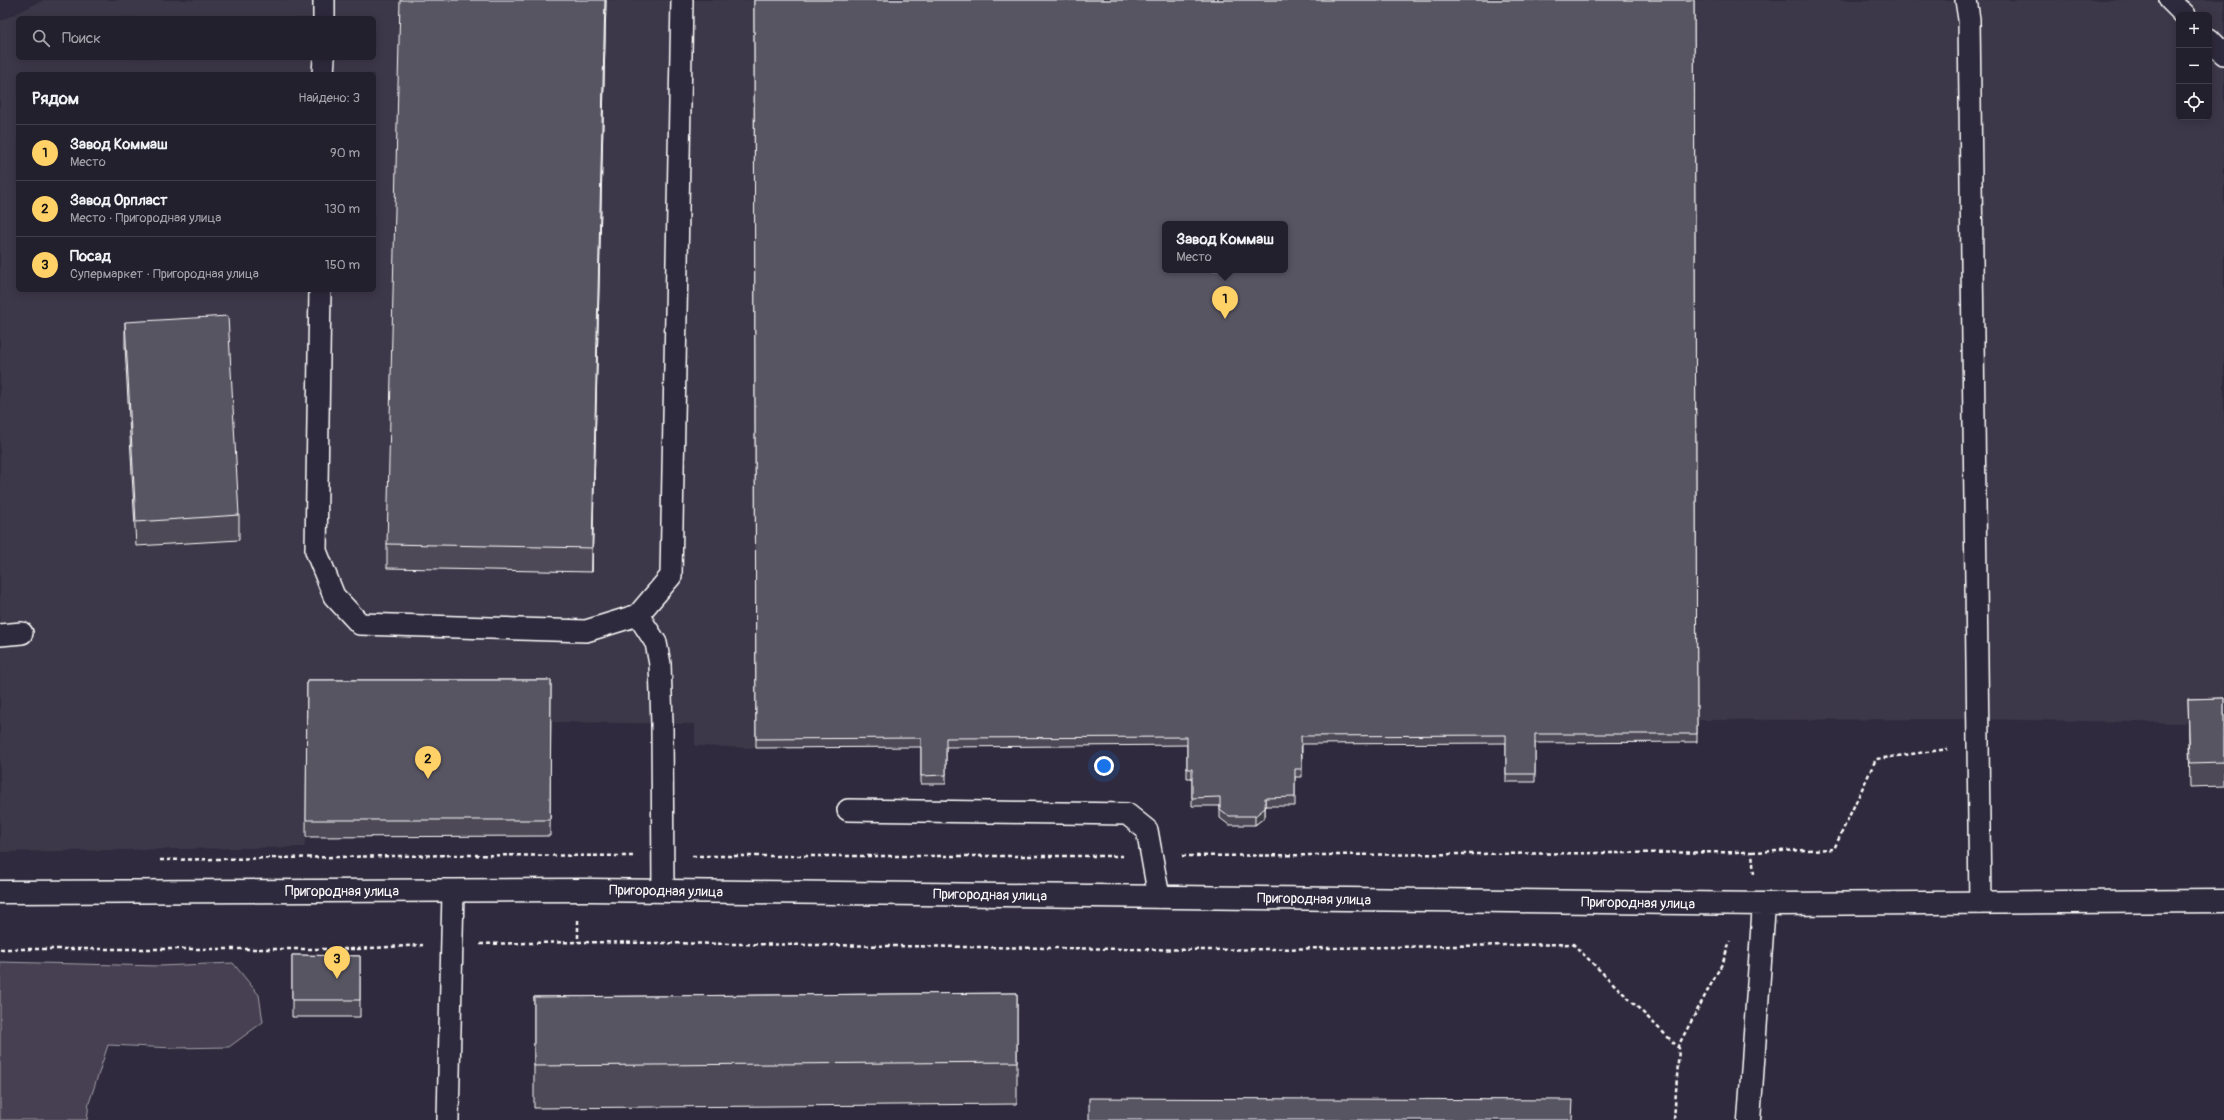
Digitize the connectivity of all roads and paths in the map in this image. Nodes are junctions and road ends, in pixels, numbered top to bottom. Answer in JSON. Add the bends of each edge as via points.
{"nodes":[{"id":1,"x":324,"y":0,"type":"edge"},
{"id":2,"x":682,"y":0,"type":"edge"},
{"id":3,"x":1966,"y":0,"type":"edge"},
{"id":4,"x":2170,"y":0,"type":"edge"},
{"id":5,"x":2182,"y":12,"type":"edge"},
{"id":6,"x":324,"y":16,"type":"edge"},
{"id":7,"x":2212,"y":42,"type":"edge"},
{"id":8,"x":2224,"y":54,"type":"edge"},
{"id":9,"x":324,"y":60,"type":"edge"},
{"id":10,"x":323,"y":72,"type":"edge"},
{"id":11,"x":320,"y":292,"type":"edge"},
{"id":12,"x":638,"y":615,"type":"junction"},
{"id":13,"x":22,"y":633,"type":"dead end"},
{"id":14,"x":0,"y":635,"type":"edge"},
{"id":15,"x":1979,"y":744,"type":"junction"},
{"id":16,"x":848,"y":810,"type":"dead end"},
{"id":17,"x":1752,"y":852,"type":"dead end"},
{"id":18,"x":453,"y":891,"type":"junction"},
{"id":19,"x":663,"y":891,"type":"junction"},
{"id":20,"x":0,"y":892,"type":"edge"},
{"id":21,"x":1159,"y":897,"type":"junction"},
{"id":22,"x":2224,"y":901,"type":"edge"},
{"id":23,"x":1980,"y":903,"type":"junction"},
{"id":24,"x":1764,"y":904,"type":"junction"},
{"id":25,"x":452,"y":944,"type":"junction"},
{"id":26,"x":0,"y":949,"type":"edge"},
{"id":27,"x":448,"y":1120,"type":"edge"},
{"id":28,"x":1674,"y":1120,"type":"edge"},
{"id":29,"x":1749,"y":1120,"type":"edge"}],
"edges":[{"from":1,"to":6,"type":"lane"},
{"from":2,"to":12,"type":"lane","via":[[671,576]]},
{"from":3,"to":15,"type":"lane","via":[[1969,19]]},
{"from":4,"to":5,"type":"lane"},
{"from":7,"to":8,"type":"lane"},
{"from":9,"to":10,"type":"lane"},
{"from":11,"to":12,"type":"lane","via":[[316,551],[334,596],[360,624],[586,631]]},
{"from":12,"to":19,"type":"lane","via":[[656,643],[660,664]]},
{"from":13,"to":14,"type":"lane"},
{"from":15,"to":17,"type":"path","via":[[1876,759],[1834,849]]},
{"from":15,"to":23,"type":"lane"},
{"from":16,"to":21,"type":"lane","via":[[1127,814],[1147,830]]},
{"from":18,"to":19,"type":"main road","name":"Пригородная улица"},
{"from":18,"to":20,"type":"main road","name":"Пригородная улица"},
{"from":18,"to":25,"type":"lane"},
{"from":19,"to":21,"type":"main road","name":"Пригородная улица"},
{"from":21,"to":24,"type":"main road","name":"Пригородная улица"},
{"from":22,"to":23,"type":"main road","name":"Пригородная улица"},
{"from":23,"to":24,"type":"main road","name":"Пригородная улица"},
{"from":24,"to":29,"type":"main road"},
{"from":25,"to":26,"type":"path","via":[[356,948]]},
{"from":25,"to":27,"type":"lane"},
{"from":25,"to":28,"type":"path","via":[[578,942],[1209,950],[1573,944],[1678,1048]]}]}
